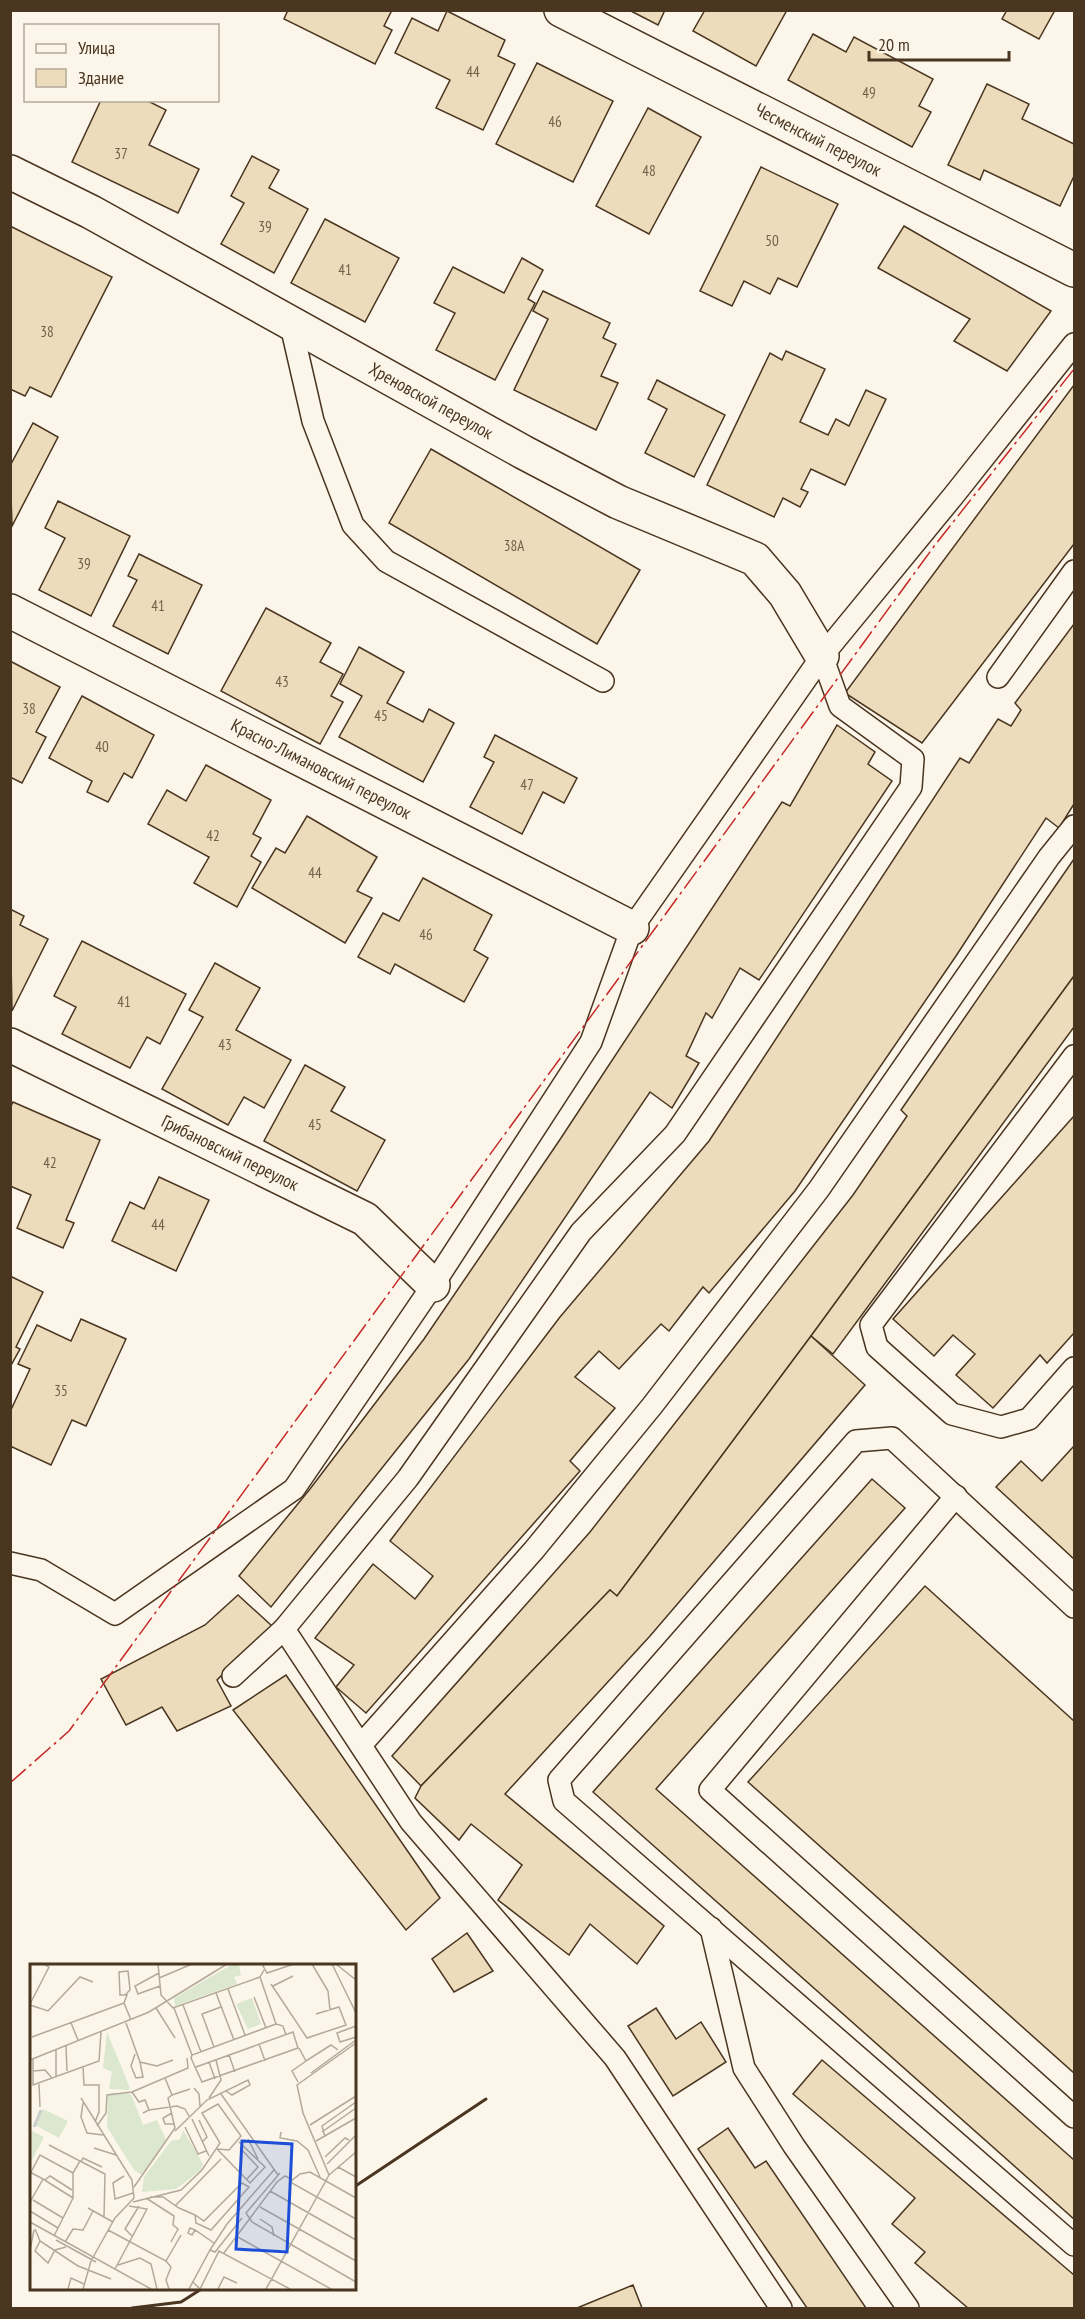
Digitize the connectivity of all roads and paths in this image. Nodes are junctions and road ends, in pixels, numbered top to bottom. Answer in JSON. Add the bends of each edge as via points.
{"nodes":[{"id":1,"x":561,"y":10,"type":"edge"},
{"id":2,"x":10,"y":172,"type":"edge"},
{"id":3,"x":1074,"y":270,"type":"edge"},
{"id":4,"x":290,"y":321,"type":"junction"},
{"id":5,"x":1074,"y":344,"type":"edge"},
{"id":6,"x":1074,"y":572,"type":"edge"},
{"id":7,"x":10,"y":611,"type":"edge"},
{"id":8,"x":822,"y":656,"type":"junction"},
{"id":9,"x":998,"y":677,"type":"dead end"},
{"id":10,"x":603,"y":681,"type":"dead end"},
{"id":11,"x":1074,"y":826,"type":"edge"},
{"id":12,"x":632,"y":927,"type":"junction"},
{"id":13,"x":10,"y":1045,"type":"edge"},
{"id":14,"x":1074,"y":1056,"type":"edge"},
{"id":15,"x":433,"y":1285,"type":"junction"},
{"id":16,"x":1074,"y":1368,"type":"edge"},
{"id":17,"x":956,"y":1496,"type":"junction"},
{"id":18,"x":10,"y":1563,"type":"edge"},
{"id":19,"x":1074,"y":1607,"type":"edge"},
{"id":20,"x":284,"y":1629,"type":"junction"},
{"id":21,"x":233,"y":1676,"type":"dead end"},
{"id":22,"x":361,"y":1745,"type":"junction"},
{"id":23,"x":711,"y":1929,"type":"junction"},
{"id":24,"x":1074,"y":2117,"type":"edge"},
{"id":25,"x":1074,"y":2245,"type":"edge"},
{"id":26,"x":781,"y":2308,"type":"edge"},
{"id":27,"x":908,"y":2308,"type":"edge"}],
"edges":[{"from":1,"to":3,"type":"street","name":"Чесменский переулок"},
{"from":2,"to":4,"type":"street","name":"Хреновской переулок"},
{"from":4,"to":8,"type":"street","name":"Хреновской переулок","via":[[618,502],[754,559],[785,594]]},
{"from":4,"to":10,"type":"lane","via":[[313,421],[354,525],[386,561]]},
{"from":5,"to":8,"type":"lane"},
{"from":6,"to":9,"type":"lane"},
{"from":7,"to":12,"type":"street","name":"Красно-Лимановский переулок"},
{"from":8,"to":12,"type":"lane"},
{"from":8,"to":20,"type":"lane","via":[[840,706],[913,759],[911,787],[675,1134],[581,1232],[408,1478]]},
{"from":11,"to":22,"type":"lane","via":[[819,1190],[652,1406],[534,1550]]},
{"from":12,"to":15,"type":"lane","via":[[591,1042]]},
{"from":13,"to":15,"type":"street","name":"Грибановский переулок","via":[[365,1220]]},
{"from":14,"to":16,"type":"lane","via":[[871,1325],[877,1347],[952,1414],[1001,1427],[1029,1419]]},
{"from":15,"to":18,"type":"lane","via":[[294,1490],[115,1614],[41,1570]]},
{"from":17,"to":19,"type":"lane"},
{"from":17,"to":23,"type":"lane","via":[[892,1438],[856,1441],[559,1780],[564,1801]]},
{"from":17,"to":24,"type":"lane","via":[[710,1790]]},
{"from":20,"to":21,"type":"lane"},
{"from":20,"to":22,"type":"lane"},
{"from":22,"to":26,"type":"lane","via":[[411,1822],[615,2058]]},
{"from":23,"to":25,"type":"lane"},
{"from":23,"to":27,"type":"lane","via":[[744,2068]]}]}
